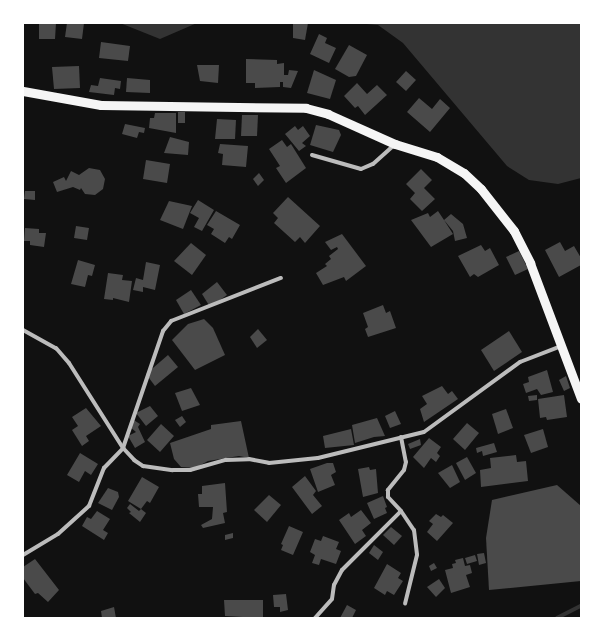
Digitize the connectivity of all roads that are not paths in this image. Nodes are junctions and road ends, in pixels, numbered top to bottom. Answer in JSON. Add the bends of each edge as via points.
{"nodes":[{"id":1,"x":23,"y":91,"type":"edge"},
{"id":2,"x":395,"y":144,"type":"junction"},
{"id":3,"x":312,"y":155,"type":"dead end"},
{"id":4,"x":281,"y":278,"type":"dead end"},
{"id":5,"x":23,"y":330,"type":"edge"},
{"id":6,"x":561,"y":346,"type":"junction"},
{"id":7,"x":581,"y":399,"type":"edge"},
{"id":8,"x":401,"y":437,"type":"junction"},
{"id":9,"x":123,"y":448,"type":"junction"},
{"id":10,"x":401,"y":510,"type":"junction"},
{"id":11,"x":23,"y":555,"type":"edge"},
{"id":12,"x":405,"y":604,"type":"dead end"},
{"id":13,"x":315,"y":618,"type":"edge"}],
"edges":[{"from":1,"to":2,"type":"main road","via":[[101,105],[306,108],[328,114]]},
{"from":2,"to":3,"type":"street","via":[[373,164],[361,169]]},
{"from":2,"to":6,"type":"main road","via":[[437,157],[464,173],[502,213],[523,248]]},
{"from":4,"to":9,"type":"street","via":[[171,321],[163,331]]},
{"from":5,"to":9,"type":"street","via":[[56,348]]},
{"from":6,"to":7,"type":"main road"},
{"from":6,"to":8,"type":"street","via":[[520,362],[424,432]]},
{"from":8,"to":9,"type":"street","via":[[318,458],[269,463],[249,459],[226,460],[179,470],[143,466]]},
{"from":8,"to":10,"type":"street","via":[[406,462],[404,470],[388,490],[388,497]]},
{"from":9,"to":11,"type":"street","via":[[104,468],[89,506],[58,534]]},
{"from":10,"to":12,"type":"street","via":[[414,530],[416,555]]},
{"from":10,"to":13,"type":"street","via":[[342,570],[334,585],[332,599]]}]}
